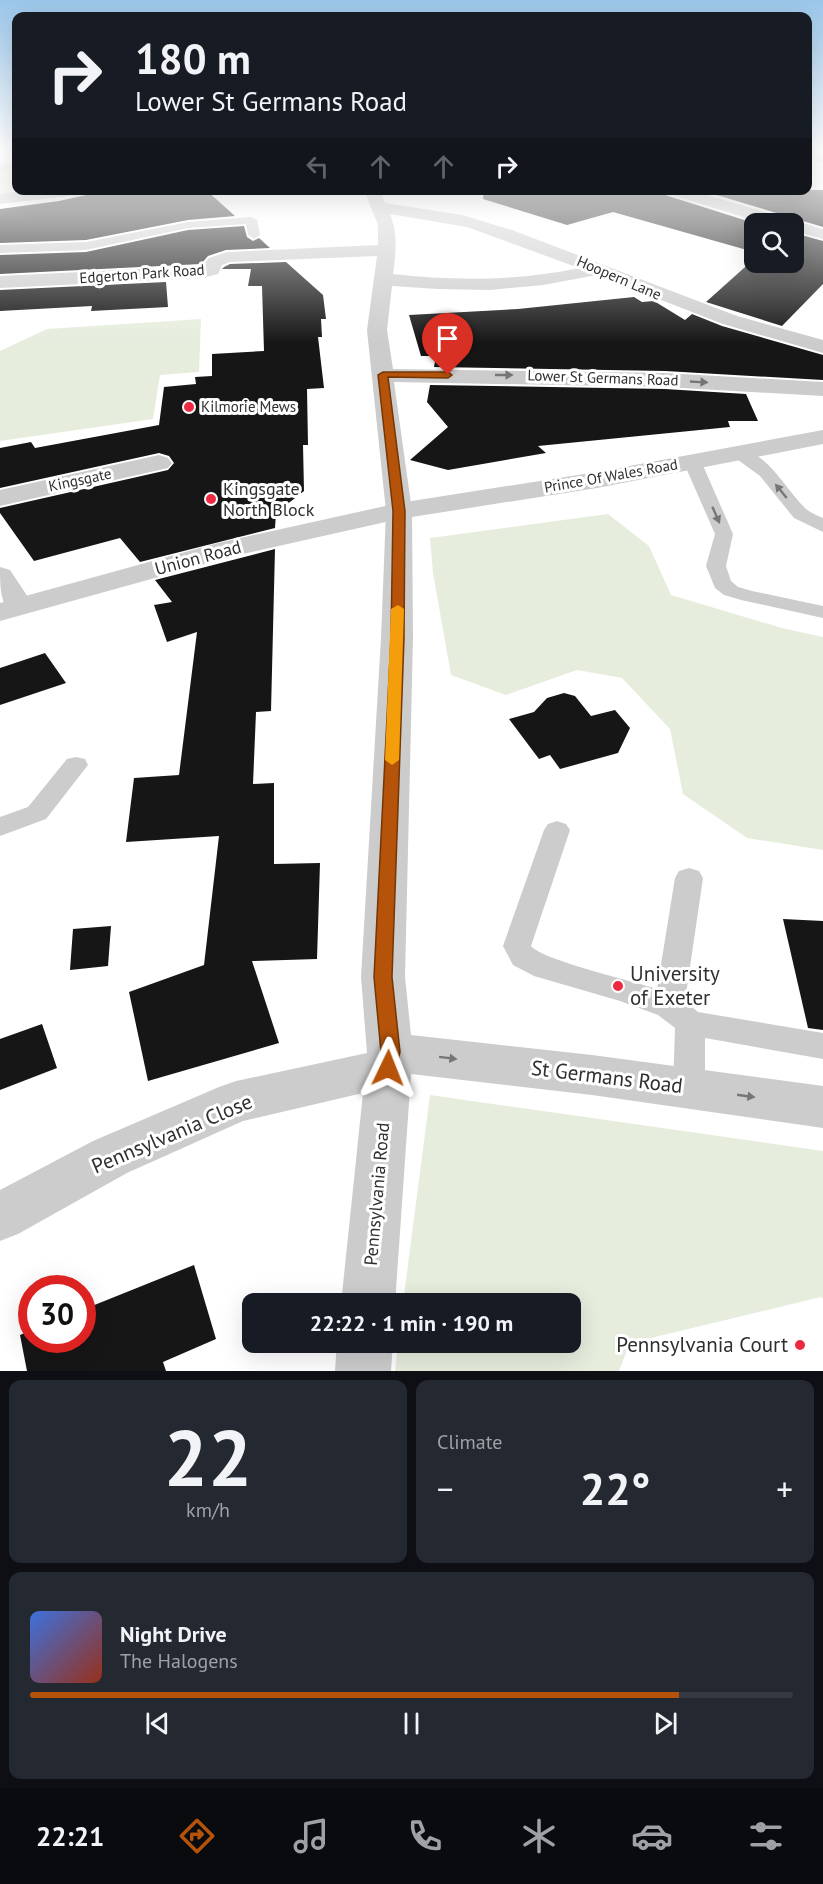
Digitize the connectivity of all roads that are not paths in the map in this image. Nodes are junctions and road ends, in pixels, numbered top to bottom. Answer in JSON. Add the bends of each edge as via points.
{"nodes":[{"id":1,"x":382,"y":215,"type":"edge"},
{"id":2,"x":441,"y":215,"type":"edge"},
{"id":3,"x":804,"y":229,"type":"edge"},
{"id":4,"x":823,"y":234,"type":"edge"},
{"id":5,"x":254,"y":235,"type":"dead end"},
{"id":6,"x":0,"y":249,"type":"edge"},
{"id":7,"x":387,"y":250,"type":"junction"},
{"id":8,"x":595,"y":270,"type":"junction"},
{"id":9,"x":384,"y":279,"type":"junction"},
{"id":10,"x":0,"y":282,"type":"edge"},
{"id":11,"x":823,"y":347,"type":"edge"},
{"id":12,"x":383,"y":375,"type":"junction"},
{"id":13,"x":823,"y":389,"type":"edge"},
{"id":14,"x":823,"y":437,"type":"edge"},
{"id":15,"x":740,"y":453,"type":"junction"},
{"id":16,"x":692,"y":461,"type":"junction"},
{"id":17,"x":159,"y":463,"type":"dead end"},
{"id":18,"x":0,"y":498,"type":"edge"},
{"id":19,"x":399,"y":511,"type":"junction"},
{"id":20,"x":823,"y":526,"type":"edge"},
{"id":21,"x":0,"y":576,"type":"edge"},
{"id":22,"x":10,"y":609,"type":"edge"},
{"id":23,"x":823,"y":612,"type":"edge"},
{"id":24,"x":76,"y":765,"type":"dead end"},
{"id":25,"x":0,"y":827,"type":"edge"},
{"id":26,"x":557,"y":830,"type":"dead end"},
{"id":27,"x":689,"y":878,"type":"dead end"},
{"id":28,"x":680,"y":1015,"type":"junction"},
{"id":29,"x":823,"y":1046,"type":"edge"},
{"id":30,"x":389,"y":1060,"type":"junction"},
{"id":31,"x":689,"y":1088,"type":"junction"},
{"id":32,"x":823,"y":1107,"type":"edge"},
{"id":33,"x":0,"y":1217,"type":"edge"},
{"id":34,"x":369,"y":1293,"type":"edge"},
{"id":35,"x":364,"y":1353,"type":"edge"},
{"id":36,"x":363,"y":1371,"type":"edge"}],
"edges":[{"from":1,"to":7,"type":"street","name":"Pennsylvania Road"},
{"from":2,"to":8,"type":"street","name":"Hoopern Lane","via":[[559,252]]},
{"from":3,"to":4,"type":"street"},
{"from":5,"to":6,"type":"lane","via":[[251,220],[226,221],[86,246]]},
{"from":7,"to":9,"type":"street","name":"Pennsylvania Road"},
{"from":7,"to":10,"type":"street","name":"Edgerton Park Road","via":[[227,257],[215,262],[212,270],[202,272]]},
{"from":8,"to":9,"type":"street","via":[[518,284],[452,285]]},
{"from":8,"to":11,"type":"street","name":"Hoopern Lane","via":[[730,320]]},
{"from":9,"to":12,"type":"street","name":"Pennsylvania Road","via":[[377,330]]},
{"from":12,"to":13,"type":"street","name":"Lower St Germans Road","one_way":true,"via":[[665,380]]},
{"from":12,"to":19,"type":"street","name":"Pennsylvania Road"},
{"from":14,"to":15,"type":"street","name":"Prince Of Wales Road"},
{"from":15,"to":16,"type":"street","name":"Prince Of Wales Road"},
{"from":20,"to":15,"type":"lane","one_way":true,"via":[[801,514],[766,472]]},
{"from":16,"to":19,"type":"street","name":"Prince Of Wales Road","via":[[482,500]]},
{"from":16,"to":23,"type":"lane","one_way":true,"via":[[724,534],[716,566],[722,584],[730,591],[748,596]]},
{"from":17,"to":18,"type":"street","name":"Kingsgate"},
{"from":19,"to":22,"type":"street","name":"Union Road","via":[[228,549]]},
{"from":19,"to":30,"type":"street","name":"Pennsylvania Road","via":[[383,977]]},
{"from":21,"to":22,"type":"street"},
{"from":24,"to":25,"type":"lane","via":[[38,813]]},
{"from":26,"to":28,"type":"lane","via":[[517,946],[524,957],[543,968],[625,990]]},
{"from":27,"to":28,"type":"lane"},
{"from":28,"to":29,"type":"lane"},
{"from":28,"to":31,"type":"lane"},
{"from":30,"to":31,"type":"street","name":"St Germans Road","one_way":true},
{"from":30,"to":33,"type":"street","name":"Pennsylvania Close","via":[[236,1102],[110,1157]]},
{"from":30,"to":34,"type":"street","name":"Pennsylvania Road"},
{"from":31,"to":32,"type":"street","name":"St Germans Road","one_way":true},
{"from":35,"to":36,"type":"street"}]}
